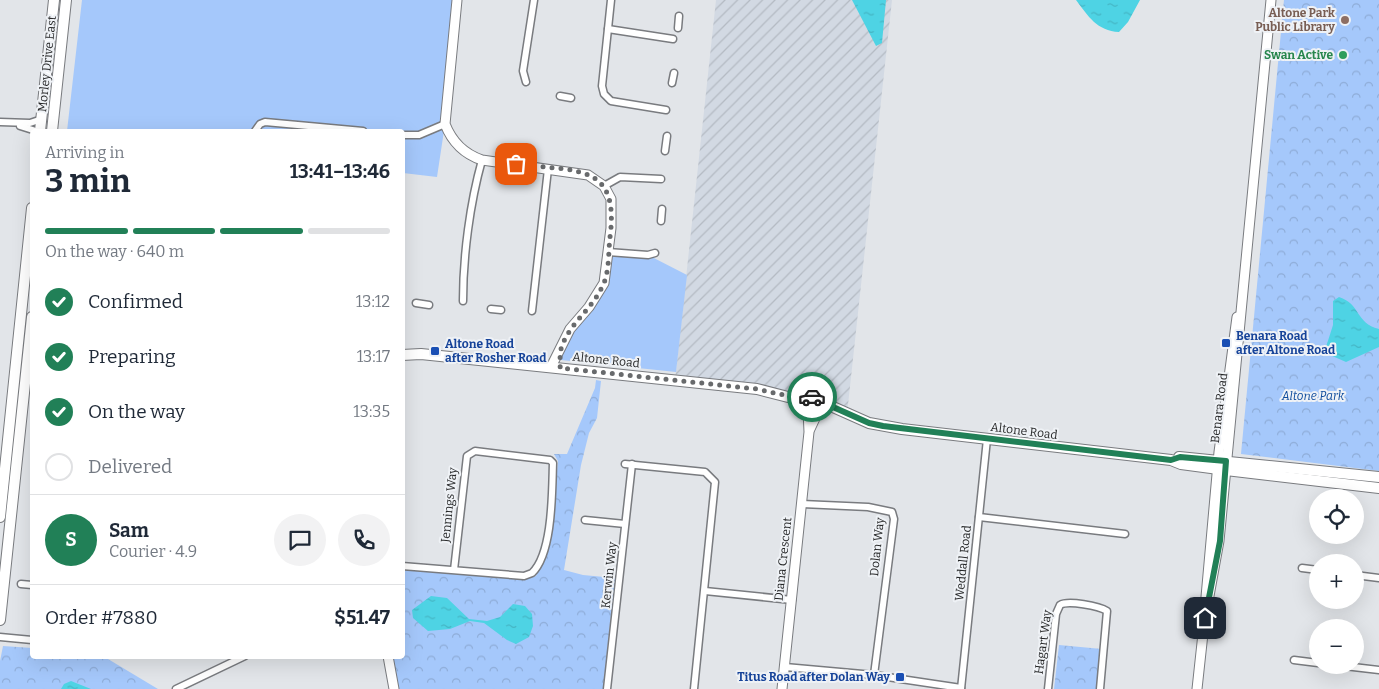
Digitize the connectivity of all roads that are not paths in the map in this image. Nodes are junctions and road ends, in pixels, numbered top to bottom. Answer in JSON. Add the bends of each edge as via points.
{"nodes":[{"id":1,"x":54,"y":0,"type":"edge"},
{"id":2,"x":66,"y":0,"type":"edge"},
{"id":3,"x":457,"y":0,"type":"edge"},
{"id":4,"x":534,"y":0,"type":"edge"},
{"id":5,"x":611,"y":0,"type":"edge"},
{"id":6,"x":1271,"y":2,"type":"edge"},
{"id":7,"x":679,"y":16,"type":"dead end"},
{"id":8,"x":678,"y":28,"type":"dead end"},
{"id":9,"x":608,"y":29,"type":"junction"},
{"id":10,"x":673,"y":39,"type":"dead end"},
{"id":11,"x":674,"y":73,"type":"dead end"},
{"id":12,"x":526,"y":82,"type":"dead end"},
{"id":13,"x":672,"y":83,"type":"dead end"},
{"id":14,"x":560,"y":96,"type":"dead end"},
{"id":15,"x":571,"y":98,"type":"dead end"},
{"id":16,"x":666,"y":110,"type":"dead end"},
{"id":17,"x":42,"y":119,"type":"junction"},
{"id":18,"x":3,"y":122,"type":"edge"},
{"id":19,"x":445,"y":124,"type":"junction"},
{"id":20,"x":30,"y":129,"type":"edge"},
{"id":21,"x":40,"y":129,"type":"edge"},
{"id":22,"x":52,"y":129,"type":"edge"},
{"id":23,"x":256,"y":129,"type":"edge"},
{"id":24,"x":341,"y":129,"type":"edge"},
{"id":25,"x":405,"y":135,"type":"edge"},
{"id":26,"x":667,"y":136,"type":"dead end"},
{"id":27,"x":665,"y":151,"type":"dead end"},
{"id":28,"x":482,"y":160,"type":"junction"},
{"id":29,"x":548,"y":169,"type":"junction"},
{"id":30,"x":662,"y":179,"type":"dead end"},
{"id":31,"x":604,"y":186,"type":"junction"},
{"id":32,"x":662,"y":208,"type":"dead end"},
{"id":33,"x":661,"y":221,"type":"dead end"},
{"id":34,"x":30,"y":228,"type":"edge"},
{"id":35,"x":608,"y":252,"type":"junction"},
{"id":36,"x":655,"y":253,"type":"dead end"},
{"id":37,"x":24,"y":289,"type":"junction"},
{"id":38,"x":463,"y":301,"type":"dead end"},
{"id":39,"x":416,"y":303,"type":"dead end"},
{"id":40,"x":429,"y":305,"type":"dead end"},
{"id":41,"x":30,"y":306,"type":"edge"},
{"id":42,"x":491,"y":310,"type":"dead end"},
{"id":43,"x":501,"y":310,"type":"dead end"},
{"id":44,"x":532,"y":310,"type":"dead end"},
{"id":45,"x":30,"y":311,"type":"edge"},
{"id":46,"x":20,"y":332,"type":"junction"},
{"id":47,"x":30,"y":336,"type":"edge"},
{"id":48,"x":405,"y":349,"type":"edge"},
{"id":49,"x":421,"y":354,"type":"junction"},
{"id":50,"x":405,"y":355,"type":"edge"},
{"id":51,"x":556,"y":367,"type":"junction"},
{"id":52,"x":788,"y":396,"type":"junction"},
{"id":53,"x":810,"y":398,"type":"junction"},
{"id":54,"x":816,"y":409,"type":"junction"},
{"id":55,"x":987,"y":439,"type":"junction"},
{"id":56,"x":1222,"y":465,"type":"junction"},
{"id":57,"x":1379,"y":477,"type":"edge"},
{"id":58,"x":1379,"y":488,"type":"edge"},
{"id":59,"x":802,"y":504,"type":"junction"},
{"id":60,"x":0,"y":517,"type":"edge"},
{"id":61,"x":980,"y":517,"type":"junction"},
{"id":62,"x":585,"y":520,"type":"dead end"},
{"id":63,"x":625,"y":524,"type":"junction"},
{"id":64,"x":1125,"y":534,"type":"dead end"},
{"id":65,"x":405,"y":566,"type":"edge"},
{"id":66,"x":1302,"y":568,"type":"dead end"},
{"id":67,"x":1309,"y":569,"type":"edge"},
{"id":68,"x":454,"y":570,"type":"junction"},
{"id":69,"x":1364,"y":576,"type":"edge"},
{"id":70,"x":1379,"y":578,"type":"edge"},
{"id":71,"x":21,"y":584,"type":"dead end"},
{"id":72,"x":30,"y":585,"type":"edge"},
{"id":73,"x":705,"y":591,"type":"junction"},
{"id":74,"x":2,"y":598,"type":"edge"},
{"id":75,"x":792,"y":600,"type":"junction"},
{"id":76,"x":0,"y":620,"type":"edge"},
{"id":77,"x":0,"y":637,"type":"edge"},
{"id":78,"x":30,"y":640,"type":"edge"},
{"id":79,"x":239,"y":659,"type":"edge"},
{"id":80,"x":389,"y":659,"type":"edge"},
{"id":81,"x":1294,"y":660,"type":"dead end"},
{"id":82,"x":1309,"y":662,"type":"edge"},
{"id":83,"x":785,"y":666,"type":"junction"},
{"id":84,"x":1364,"y":668,"type":"edge"},
{"id":85,"x":1379,"y":670,"type":"edge"},
{"id":86,"x":874,"y":675,"type":"junction"},
{"id":87,"x":961,"y":688,"type":"edge"},
{"id":88,"x":176,"y":689,"type":"edge"},
{"id":89,"x":394,"y":689,"type":"edge"},
{"id":90,"x":608,"y":689,"type":"edge"},
{"id":91,"x":694,"y":689,"type":"edge"},
{"id":92,"x":782,"y":689,"type":"edge"},
{"id":93,"x":1048,"y":689,"type":"edge"},
{"id":94,"x":1100,"y":689,"type":"edge"},
{"id":95,"x":1197,"y":689,"type":"edge"}],
"edges":[{"from":1,"to":17,"type":"main road","name":"Morley Drive East"},
{"from":2,"to":22,"type":"main road","name":"Morley Drive East"},
{"from":3,"to":19,"type":"street"},
{"from":4,"to":12,"type":"street","via":[[523,71]]},
{"from":5,"to":9,"type":"street"},
{"from":6,"to":56,"type":"street","name":"Benara Road","via":[[1242,288],[1233,336]]},
{"from":7,"to":8,"type":"street"},
{"from":9,"to":10,"type":"street"},
{"from":9,"to":16,"type":"street","via":[[604,94],[611,101]]},
{"from":11,"to":13,"type":"street"},
{"from":14,"to":15,"type":"street"},
{"from":17,"to":18,"type":"street","via":[[30,123]]},
{"from":17,"to":21,"type":"main road","name":"Morley Drive East"},
{"from":18,"to":20,"type":"street"},
{"from":19,"to":25,"type":"street","via":[[419,135]]},
{"from":19,"to":28,"type":"street","via":[[462,150]]},
{"from":23,"to":24,"type":"street","via":[[265,122]]},
{"from":26,"to":27,"type":"street"},
{"from":28,"to":29,"type":"street"},
{"from":28,"to":38,"type":"street","via":[[465,254]]},
{"from":29,"to":31,"type":"street","via":[[588,175]]},
{"from":29,"to":44,"type":"street"},
{"from":30,"to":31,"type":"street","via":[[620,177]]},
{"from":31,"to":35,"type":"street","via":[[612,208]]},
{"from":32,"to":33,"type":"street"},
{"from":34,"to":37,"type":"main road"},
{"from":35,"to":36,"type":"street"},
{"from":35,"to":51,"type":"street","via":[[601,290],[570,329]]},
{"from":37,"to":41,"type":"main road"},
{"from":37,"to":46,"type":"main road"},
{"from":39,"to":40,"type":"street"},
{"from":42,"to":43,"type":"street"},
{"from":45,"to":46,"type":"main road"},
{"from":46,"to":60,"type":"main road"},
{"from":47,"to":74,"type":"main road"},
{"from":48,"to":49,"type":"main road","name":"Altone Road"},
{"from":49,"to":50,"type":"main road","name":"Altone Road"},
{"from":49,"to":51,"type":"main road","name":"Altone Road"},
{"from":51,"to":52,"type":"main road","name":"Altone Road","via":[[757,389]]},
{"from":52,"to":53,"type":"main road","name":"Altone Road"},
{"from":52,"to":54,"type":"main road","name":"Altone Road"},
{"from":53,"to":54,"type":"main road","via":[[807,403]]},
{"from":53,"to":54,"type":"main road","name":"Altone Road","via":[[819,397]]},
{"from":54,"to":55,"type":"main road","name":"Altone Road","via":[[848,414],[883,426]]},
{"from":54,"to":59,"type":"street","name":"Diana Crescent","via":[[809,432]]},
{"from":55,"to":56,"type":"main road","name":"Altone Road","via":[[1171,460],[1180,457]]},
{"from":55,"to":61,"type":"street","name":"Weddall Road"},
{"from":56,"to":57,"type":"main road","name":"Altone Road"},
{"from":56,"to":58,"type":"main road","name":"Altone Road"},
{"from":56,"to":95,"type":"street","name":"Benara Road"},
{"from":59,"to":75,"type":"street","name":"Diana Crescent"},
{"from":59,"to":86,"type":"street","name":"Dolan Way","via":[[892,512],[894,520]]},
{"from":61,"to":64,"type":"street"},
{"from":61,"to":87,"type":"street","name":"Weddall Road"},
{"from":62,"to":63,"type":"street"},
{"from":63,"to":73,"type":"street","name":"Kerwin Way","via":[[628,464],[705,472],[711,476],[715,482],[715,493]]},
{"from":63,"to":90,"type":"street","name":"Kerwin Way"},
{"from":65,"to":68,"type":"street","name":"Jennings Way"},
{"from":66,"to":67,"type":"street"},
{"from":68,"to":68,"type":"street","name":"Jennings Way","via":[[467,456],[475,452],[550,460],[553,463],[550,529],[536,570],[524,576]]},
{"from":69,"to":70,"type":"street"},
{"from":71,"to":72,"type":"street"},
{"from":73,"to":75,"type":"street"},
{"from":73,"to":91,"type":"street","name":"Kerwin Way"},
{"from":74,"to":76,"type":"main road"},
{"from":75,"to":83,"type":"street","name":"Diana Crescent"},
{"from":77,"to":78,"type":"street"},
{"from":79,"to":88,"type":"street"},
{"from":80,"to":89,"type":"street"},
{"from":81,"to":82,"type":"street"},
{"from":83,"to":86,"type":"street"},
{"from":83,"to":92,"type":"street","name":"Diana Crescent"},
{"from":84,"to":85,"type":"street"},
{"from":86,"to":87,"type":"street"},
{"from":93,"to":94,"type":"street","name":"Hagart Way","via":[[1056,614],[1063,603],[1101,607],[1106,611]]}]}
